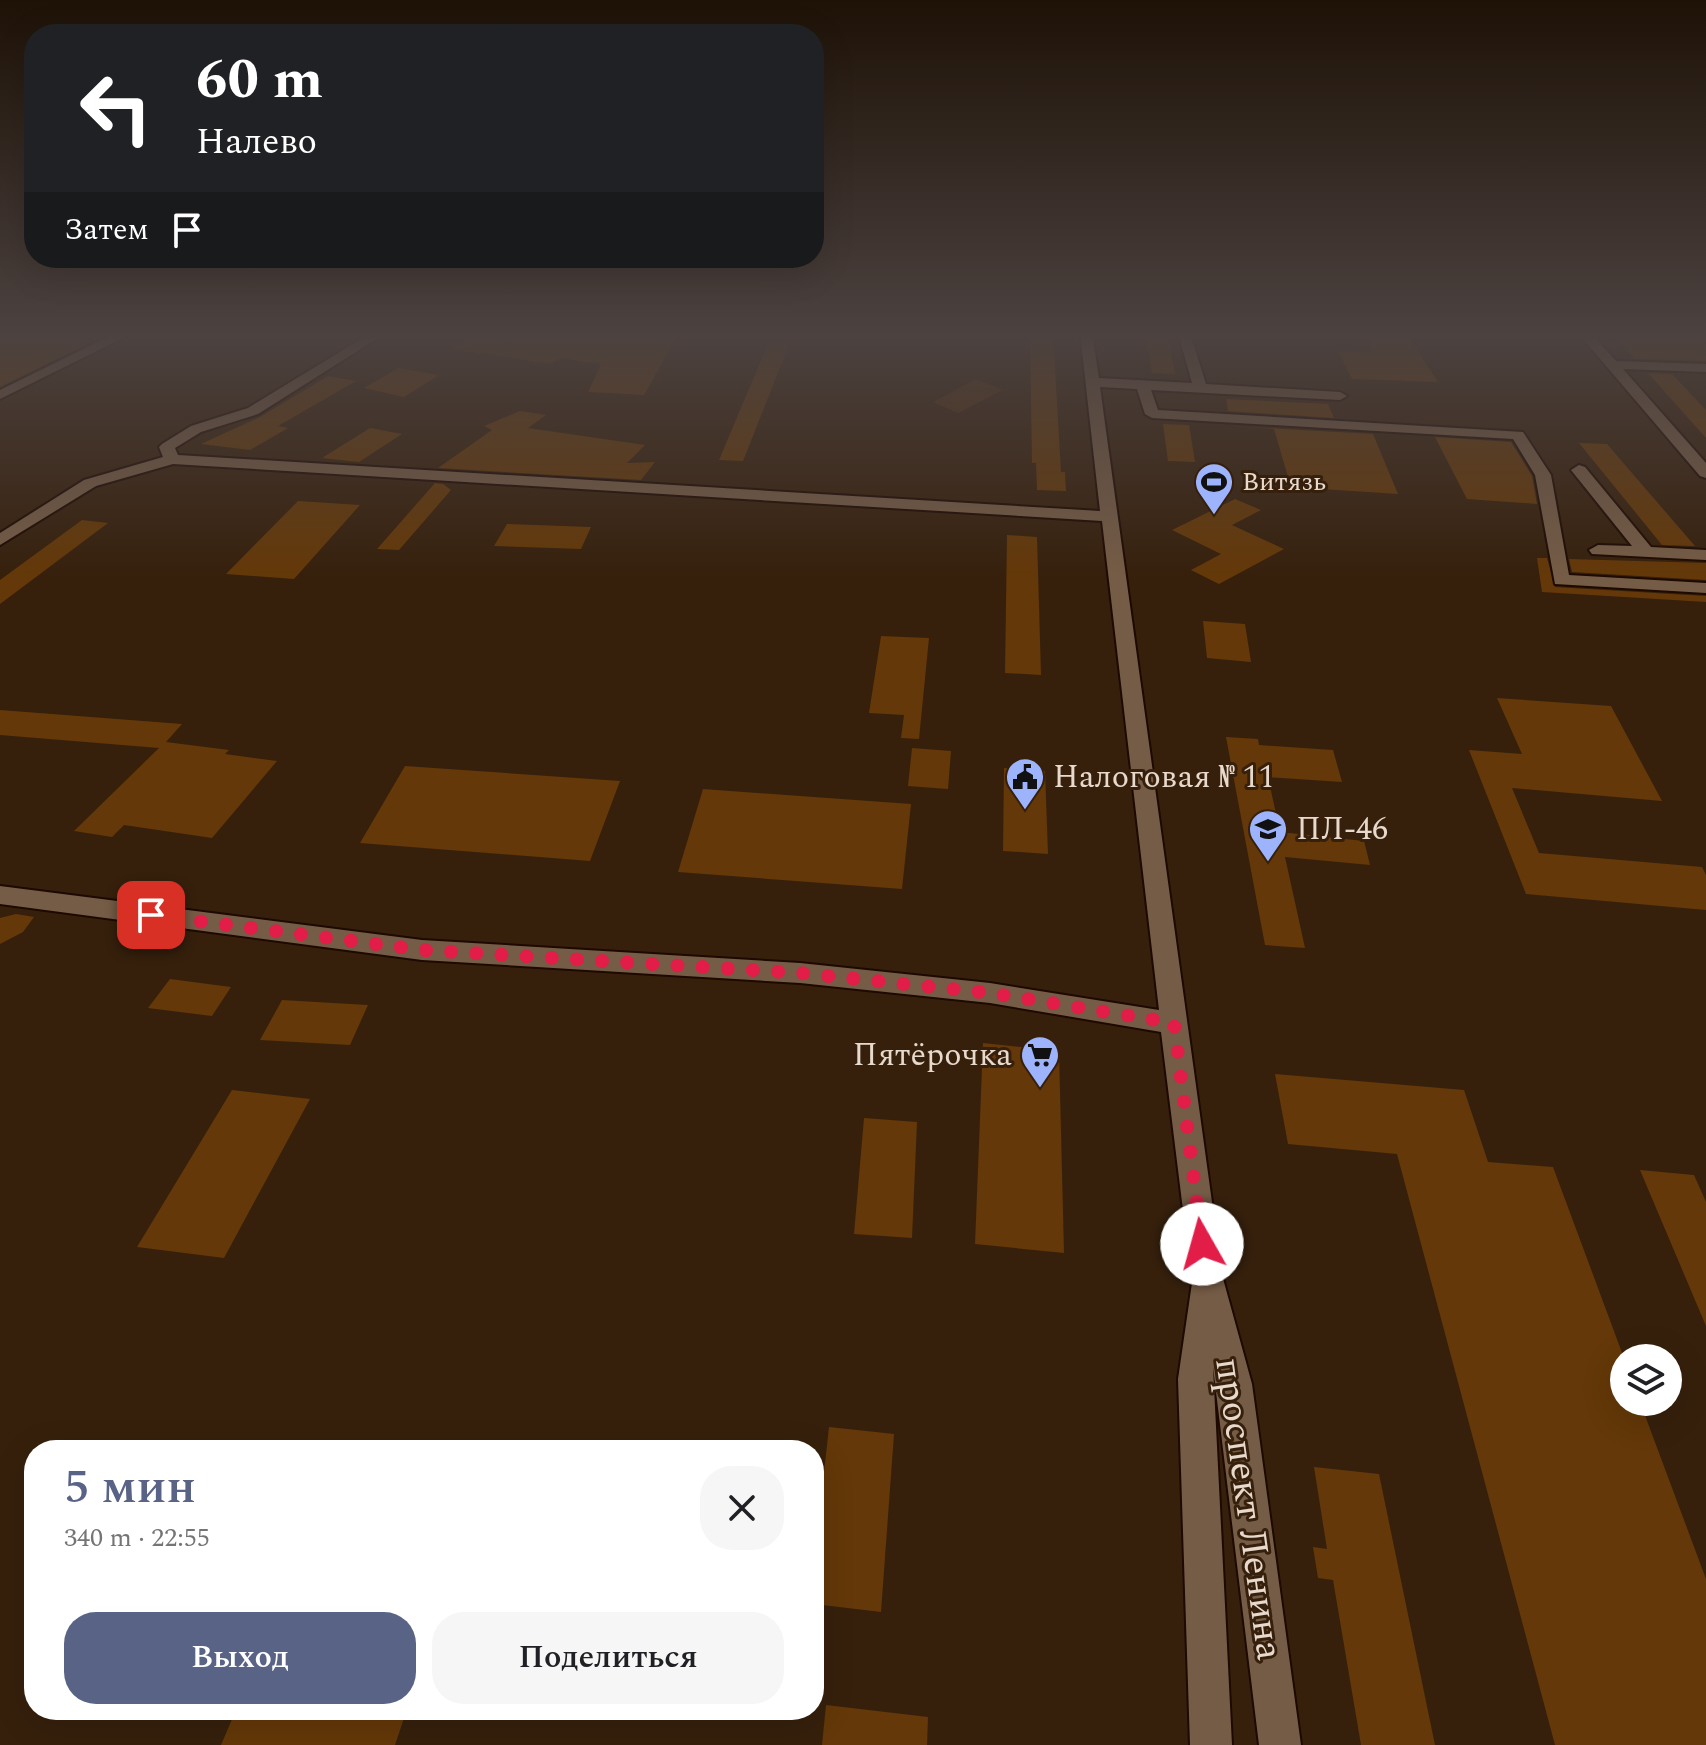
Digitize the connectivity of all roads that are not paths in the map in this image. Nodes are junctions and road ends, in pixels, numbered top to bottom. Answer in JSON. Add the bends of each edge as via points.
{"nodes":[{"id":1,"x":242,"y":414,"type":"edge"},
{"id":2,"x":1096,"y":414,"type":"edge"},
{"id":3,"x":1160,"y":414,"type":"edge"},
{"id":4,"x":1654,"y":414,"type":"edge"},
{"id":5,"x":172,"y":459,"type":"junction"},
{"id":6,"x":1579,"y":470,"type":"dead end"},
{"id":7,"x":1706,"y":473,"type":"edge"},
{"id":8,"x":1110,"y":517,"type":"junction"},
{"id":9,"x":0,"y":540,"type":"edge"},
{"id":10,"x":1598,"y":550,"type":"dead end"},
{"id":11,"x":1646,"y":552,"type":"junction"},
{"id":12,"x":1706,"y":555,"type":"edge"},
{"id":13,"x":1706,"y":588,"type":"edge"},
{"id":14,"x":0,"y":895,"type":"edge"},
{"id":15,"x":1174,"y":1023,"type":"junction"},
{"id":16,"x":1206,"y":1275,"type":"junction"},
{"id":17,"x":1211,"y":1745,"type":"edge"},
{"id":18,"x":1280,"y":1745,"type":"edge"}],
"edges":[{"from":1,"to":5,"type":"street","via":[[196,429],[167,447]]},
{"from":2,"to":8,"type":"street","name":"проспект Ленина"},
{"from":3,"to":13,"type":"street","via":[[1518,435],[1543,475],[1561,580]]},
{"from":4,"to":7,"type":"street"},
{"from":5,"to":8,"type":"street"},
{"from":5,"to":9,"type":"street","via":[[90,483]]},
{"from":6,"to":11,"type":"street"},
{"from":8,"to":15,"type":"street","name":"проспект Ленина"},
{"from":10,"to":11,"type":"street"},
{"from":11,"to":12,"type":"street"},
{"from":14,"to":15,"type":"street","via":[[422,950],[800,973],[990,993]]},
{"from":15,"to":16,"type":"street","name":"проспект Ленина"},
{"from":16,"to":17,"type":"street","name":"проспект Ленина","via":[[1195,1379]]},
{"from":16,"to":18,"type":"street","name":"проспект Ленина","via":[[1235,1384]]}]}
